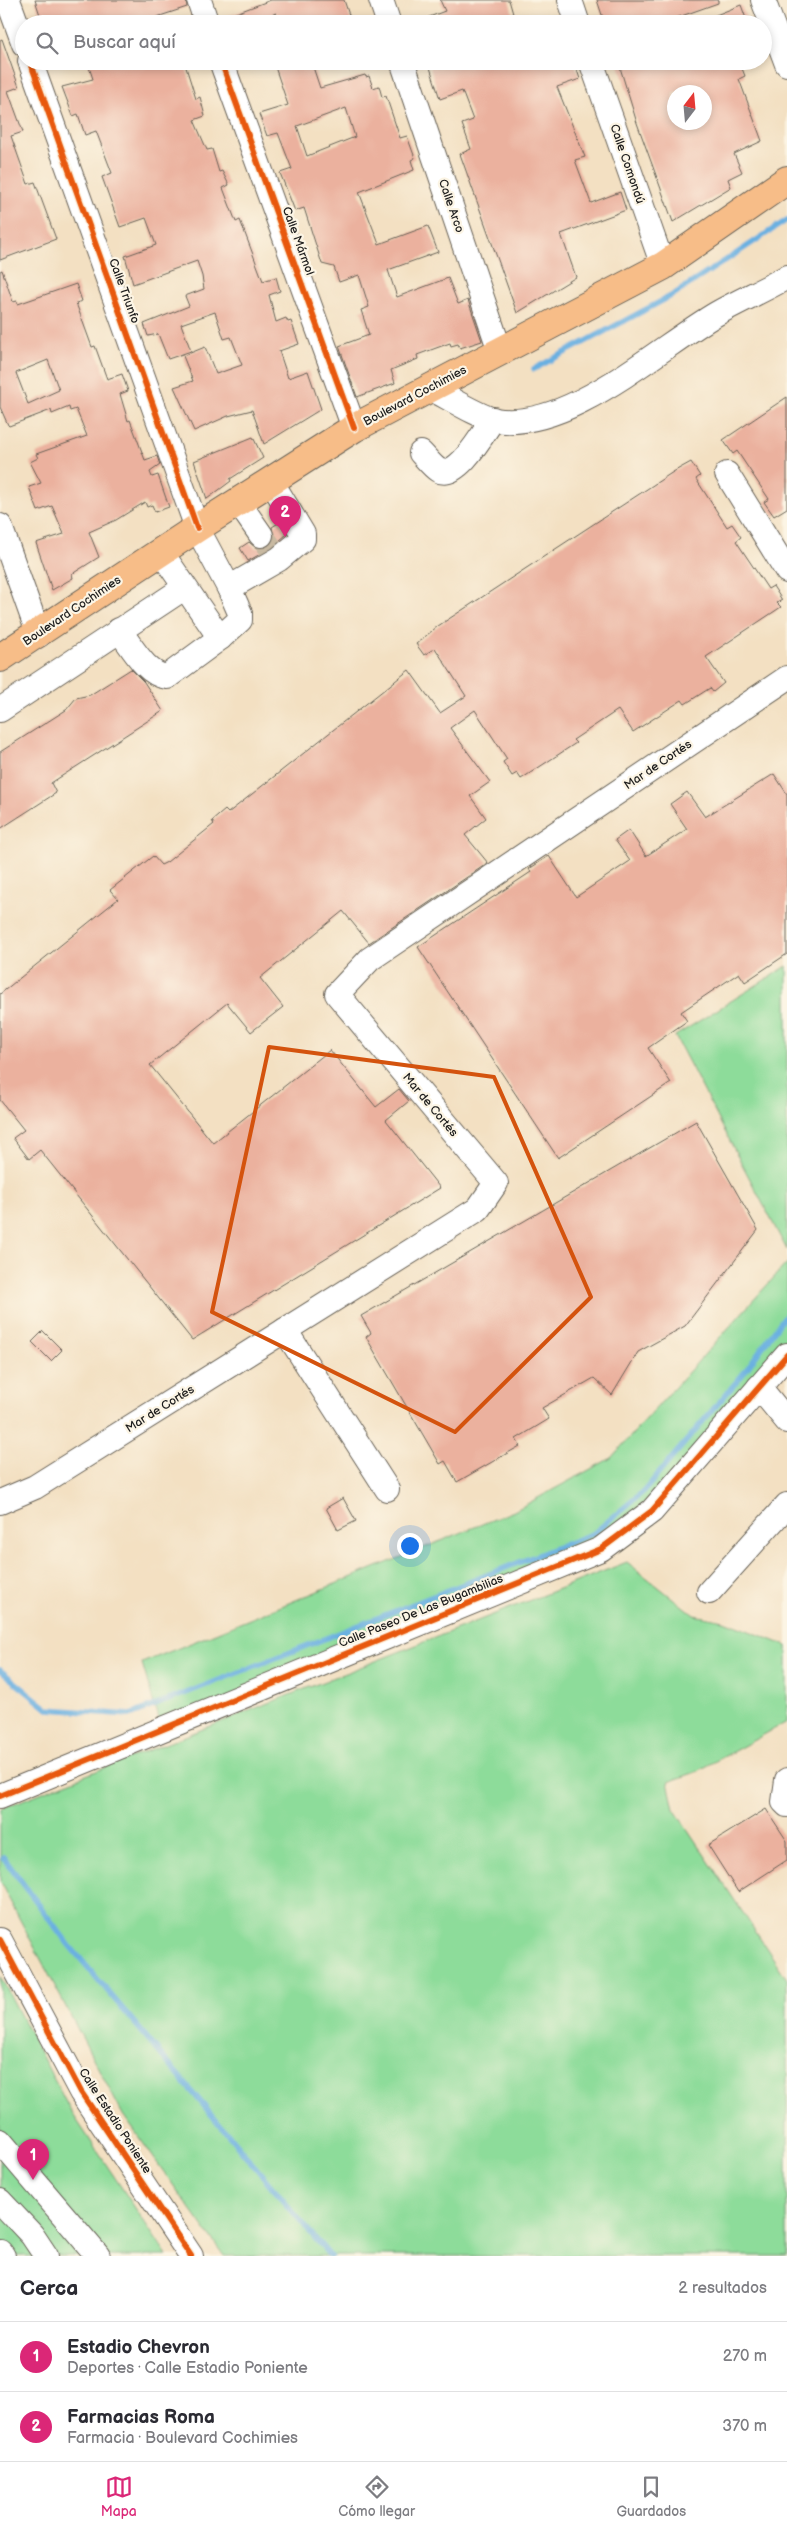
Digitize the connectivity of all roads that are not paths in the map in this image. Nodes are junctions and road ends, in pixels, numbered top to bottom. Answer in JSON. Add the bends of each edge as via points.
{"nodes":[{"id":1,"x":8,"y":0,"type":"edge"},
{"id":2,"x":199,"y":0,"type":"edge"},
{"id":3,"x":381,"y":0,"type":"edge"},
{"id":4,"x":570,"y":0,"type":"edge"},
{"id":5,"x":763,"y":0,"type":"edge"},
{"id":6,"x":204,"y":15,"type":"edge"},
{"id":7,"x":386,"y":15,"type":"edge"},
{"id":8,"x":575,"y":15,"type":"edge"},
{"id":9,"x":769,"y":15,"type":"edge"},
{"id":10,"x":15,"y":19,"type":"edge"},
{"id":11,"x":772,"y":24,"type":"edge"},
{"id":12,"x":787,"y":64,"type":"edge"},
{"id":13,"x":33,"y":70,"type":"edge"},
{"id":14,"x":224,"y":70,"type":"edge"},
{"id":15,"x":405,"y":70,"type":"edge"},
{"id":16,"x":594,"y":70,"type":"edge"},
{"id":17,"x":787,"y":180,"type":"edge"},
{"id":18,"x":663,"y":266,"type":"junction"},
{"id":19,"x":787,"y":278,"type":"edge"},
{"id":20,"x":500,"y":351,"type":"junction"},
{"id":21,"x":430,"y":388,"type":"junction"},
{"id":22,"x":493,"y":419,"type":"junction"},
{"id":23,"x":354,"y":428,"type":"junction"},
{"id":24,"x":421,"y":453,"type":"dead end"},
{"id":25,"x":727,"y":474,"type":"dead end"},
{"id":26,"x":271,"y":482,"type":"junction"},
{"id":27,"x":238,"y":502,"type":"junction"},
{"id":28,"x":0,"y":526,"type":"edge"},
{"id":29,"x":197,"y":528,"type":"junction"},
{"id":30,"x":271,"y":548,"type":"junction"},
{"id":31,"x":161,"y":552,"type":"junction"},
{"id":32,"x":787,"y":571,"type":"edge"},
{"id":33,"x":184,"y":588,"type":"junction"},
{"id":34,"x":229,"y":588,"type":"junction"},
{"id":35,"x":119,"y":630,"type":"junction"},
{"id":36,"x":39,"y":635,"type":"junction"},
{"id":37,"x":220,"y":638,"type":"junction"},
{"id":38,"x":0,"y":658,"type":"edge"},
{"id":39,"x":787,"y":678,"type":"edge"},
{"id":40,"x":0,"y":710,"type":"edge"},
{"id":41,"x":285,"y":1330,"type":"junction"},
{"id":42,"x":787,"y":1355,"type":"edge"},
{"id":43,"x":758,"y":1387,"type":"junction"},
{"id":44,"x":787,"y":1421,"type":"edge"},
{"id":45,"x":387,"y":1489,"type":"dead end"},
{"id":46,"x":0,"y":1502,"type":"edge"},
{"id":47,"x":787,"y":1505,"type":"edge"},
{"id":48,"x":709,"y":1592,"type":"dead end"},
{"id":49,"x":787,"y":1780,"type":"edge"},
{"id":50,"x":0,"y":1796,"type":"edge"},
{"id":51,"x":787,"y":1806,"type":"edge"},
{"id":52,"x":0,"y":1940,"type":"edge"},
{"id":53,"x":0,"y":2141,"type":"edge"},
{"id":54,"x":0,"y":2201,"type":"edge"},
{"id":55,"x":0,"y":2252,"type":"edge"},
{"id":56,"x":2,"y":2256,"type":"edge"},
{"id":57,"x":46,"y":2256,"type":"edge"},
{"id":58,"x":98,"y":2256,"type":"edge"},
{"id":59,"x":191,"y":2256,"type":"edge"}],
"edges":[{"from":1,"to":10,"type":"street"},
{"from":2,"to":6,"type":"street"},
{"from":3,"to":7,"type":"street"},
{"from":4,"to":8,"type":"street"},
{"from":5,"to":9,"type":"street"},
{"from":11,"to":12,"type":"street"},
{"from":13,"to":29,"type":"street","name":"Calle Triunfo"},
{"from":14,"to":23,"type":"street","name":"Calle Mármol"},
{"from":15,"to":20,"type":"street","name":"Calle Arco"},
{"from":16,"to":18,"type":"street","name":"Calle Comondú"},
{"from":17,"to":18,"type":"main road","name":"Boulevard Cochimies"},
{"from":18,"to":20,"type":"main road","name":"Boulevard Cochimies"},
{"from":19,"to":22,"type":"street","via":[[716,314],[574,406],[538,419]]},
{"from":20,"to":21,"type":"main road","name":"Boulevard Cochimies"},
{"from":21,"to":22,"type":"street"},
{"from":21,"to":23,"type":"main road","name":"Boulevard Cochimies"},
{"from":22,"to":24,"type":"street","via":[[472,451],[448,472],[439,471]]},
{"from":23,"to":26,"type":"main road","name":"Boulevard Cochimies"},
{"from":25,"to":32,"type":"street"},
{"from":26,"to":27,"type":"main road","name":"Boulevard Cochimies"},
{"from":26,"to":30,"type":"street","via":[[303,534],[300,544]]},
{"from":27,"to":29,"type":"main road","name":"Boulevard Cochimies"},
{"from":27,"to":30,"type":"street"},
{"from":28,"to":36,"type":"street"},
{"from":29,"to":31,"type":"main road","name":"Boulevard Cochimies"},
{"from":29,"to":34,"type":"street","name":"Calle Triunfo"},
{"from":30,"to":34,"type":"street"},
{"from":31,"to":33,"type":"street"},
{"from":31,"to":36,"type":"main road","name":"Boulevard Cochimies"},
{"from":33,"to":35,"type":"street"},
{"from":33,"to":37,"type":"street"},
{"from":34,"to":37,"type":"street","name":"Calle Triunfo","via":[[240,620]]},
{"from":35,"to":37,"type":"street","via":[[151,671],[167,677]]},
{"from":35,"to":40,"type":"street"},
{"from":36,"to":38,"type":"main road","name":"Boulevard Cochimies"},
{"from":39,"to":41,"type":"street","name":"Mar de Cortés","via":[[370,959],[337,994],[496,1183],[478,1209]]},
{"from":41,"to":45,"type":"street"},
{"from":41,"to":46,"type":"street","name":"Mar de Cortés","via":[[35,1487]]},
{"from":42,"to":43,"type":"street","name":"Calle Paseo De Las Bugambilias"},
{"from":43,"to":44,"type":"street"},
{"from":43,"to":50,"type":"street","name":"Calle Paseo De Las Bugambilias","via":[[652,1510],[601,1549]]},
{"from":47,"to":48,"type":"street"},
{"from":49,"to":51,"type":"street","via":[[784,1802]]},
{"from":52,"to":59,"type":"street","name":"Calle Estadio Poniente","via":[[81,2092]]},
{"from":53,"to":58,"type":"street"},
{"from":54,"to":57,"type":"street","via":[[32,2235]]},
{"from":55,"to":56,"type":"street"}]}
